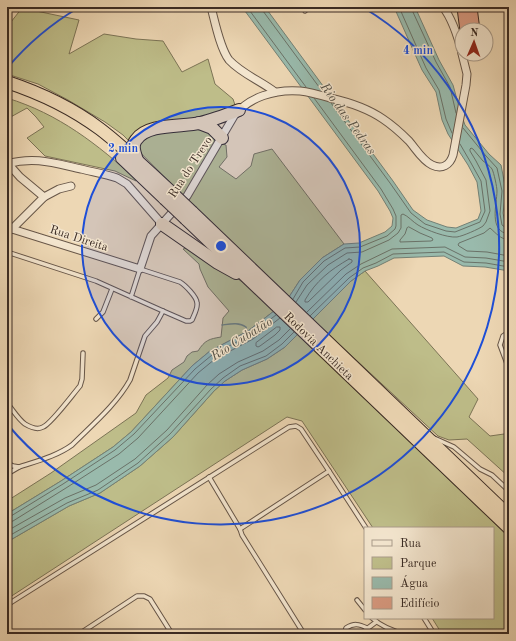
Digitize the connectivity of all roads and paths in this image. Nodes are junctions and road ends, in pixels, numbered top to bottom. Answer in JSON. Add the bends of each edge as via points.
{"nodes":[{"id":1,"x":210,"y":7,"type":"edge"},
{"id":2,"x":442,"y":7,"type":"edge"},
{"id":3,"x":454,"y":27,"type":"edge"},
{"id":4,"x":464,"y":62,"type":"edge"},
{"id":5,"x":7,"y":82,"type":"edge"},
{"id":6,"x":7,"y":90,"type":"edge"},
{"id":7,"x":275,"y":92,"type":"junction"},
{"id":8,"x":239,"y":110,"type":"junction"},
{"id":9,"x":199,"y":123,"type":"junction"},
{"id":10,"x":222,"y":138,"type":"junction"},
{"id":11,"x":137,"y":160,"type":"junction"},
{"id":12,"x":8,"y":165,"type":"edge"},
{"id":13,"x":70,"y":186,"type":"dead end"},
{"id":14,"x":44,"y":196,"type":"junction"},
{"id":15,"x":168,"y":196,"type":"junction"},
{"id":16,"x":189,"y":216,"type":"junction"},
{"id":17,"x":162,"y":224,"type":"junction"},
{"id":18,"x":10,"y":229,"type":"edge"},
{"id":19,"x":7,"y":252,"type":"edge"},
{"id":20,"x":140,"y":269,"type":"junction"},
{"id":21,"x":250,"y":280,"type":"junction"},
{"id":22,"x":265,"y":288,"type":"junction"},
{"id":23,"x":112,"y":289,"type":"junction"},
{"id":24,"x":131,"y":297,"type":"junction"},
{"id":25,"x":163,"y":311,"type":"junction"},
{"id":26,"x":96,"y":320,"type":"dead end"},
{"id":27,"x":310,"y":331,"type":"junction"},
{"id":28,"x":509,"y":332,"type":"edge"},
{"id":29,"x":83,"y":353,"type":"dead end"},
{"id":30,"x":509,"y":369,"type":"edge"},
{"id":31,"x":7,"y":403,"type":"edge"},
{"id":32,"x":422,"y":432,"type":"junction"},
{"id":33,"x":7,"y":463,"type":"edge"},
{"id":34,"x":19,"y":467,"type":"junction"},
{"id":35,"x":461,"y":470,"type":"junction"},
{"id":36,"x":330,"y":471,"type":"junction"},
{"id":37,"x":7,"y":474,"type":"edge"},
{"id":38,"x":209,"y":477,"type":"junction"},
{"id":39,"x":509,"y":491,"type":"edge"},
{"id":40,"x":497,"y":498,"type":"dead end"},
{"id":41,"x":509,"y":516,"type":"edge"},
{"id":42,"x":365,"y":527,"type":"edge"},
{"id":43,"x":509,"y":528,"type":"edge"},
{"id":44,"x":240,"y":529,"type":"junction"},
{"id":45,"x":357,"y":600,"type":"dead end"},
{"id":46,"x":7,"y":605,"type":"edge"},
{"id":47,"x":364,"y":609,"type":"edge"},
{"id":48,"x":373,"y":619,"type":"edge"},
{"id":49,"x":425,"y":619,"type":"edge"},
{"id":50,"x":376,"y":622,"type":"junction"},
{"id":51,"x":367,"y":628,"type":"junction"},
{"id":52,"x":392,"y":632,"type":"edge"},
{"id":53,"x":79,"y":634,"type":"edge"},
{"id":54,"x":172,"y":634,"type":"edge"},
{"id":55,"x":304,"y":634,"type":"edge"},
{"id":56,"x":344,"y":634,"type":"edge"},
{"id":57,"x":360,"y":634,"type":"edge"},
{"id":58,"x":405,"y":634,"type":"edge"},
{"id":59,"x":434,"y":634,"type":"edge"}],
"edges":[{"from":1,"to":7,"type":"street","via":[[223,50],[230,60]]},
{"from":2,"to":3,"type":"street"},
{"from":4,"to":7,"type":"street","name":"Rua do Trevo","via":[[467,74],[453,151],[451,160],[443,167],[430,164],[408,140],[371,111],[301,91]]},
{"from":5,"to":11,"type":"highway","name":"Rodovia Anchieta","via":[[44,96],[79,115]]},
{"from":6,"to":15,"type":"highway","name":"Rodovia Anchieta","via":[[52,109],[85,129]]},
{"from":7,"to":8,"type":"street","name":"Rua do Trevo","via":[[260,96]]},
{"from":8,"to":9,"type":"highway"},
{"from":8,"to":10,"type":"street","name":"Rua do Trevo"},
{"from":9,"to":10,"type":"highway","via":[[212,128]]},
{"from":9,"to":11,"type":"highway","via":[[156,128],[145,132],[134,144]]},
{"from":10,"to":17,"type":"street","name":"Rua do Trevo","via":[[187,196]]},
{"from":11,"to":15,"type":"highway","name":"Rodovia Anchieta"},
{"from":12,"to":14,"type":"street"},
{"from":12,"to":17,"type":"street","via":[[28,160],[44,161],[117,178],[131,188]]},
{"from":13,"to":14,"type":"street"},
{"from":14,"to":18,"type":"street"},
{"from":15,"to":16,"type":"highway","name":"Rodovia Anchieta","bridge":true},
{"from":16,"to":21,"type":"highway","name":"Rodovia Anchieta"},
{"from":16,"to":22,"type":"highway","name":"Rodovia Anchieta"},
{"from":17,"to":20,"type":"street","name":"Rua do Trevo","via":[[151,236]]},
{"from":17,"to":21,"type":"highway","via":[[218,263]]},
{"from":18,"to":20,"type":"street","name":"Rua Direita"},
{"from":19,"to":23,"type":"lane","via":[[90,279]]},
{"from":20,"to":24,"type":"lane"},
{"from":20,"to":25,"type":"lane","via":[[180,282],[197,300],[195,314],[190,321]]},
{"from":21,"to":22,"type":"highway","name":"Rodovia Anchieta"},
{"from":22,"to":27,"type":"highway","name":"Rodovia Anchieta"},
{"from":23,"to":24,"type":"lane"},
{"from":23,"to":26,"type":"lane"},
{"from":24,"to":25,"type":"lane"},
{"from":25,"to":34,"type":"lane","via":[[145,336],[130,380],[117,399],[72,446]]},
{"from":27,"to":32,"type":"highway","name":"Rodovia Anchieta"},
{"from":27,"to":43,"type":"highway","name":"Rodovia Anchieta"},
{"from":28,"to":30,"type":"lane","via":[[503,336],[500,345]]},
{"from":29,"to":31,"type":"lane","via":[[80,386],[43,428],[24,424]]},
{"from":32,"to":35,"type":"highway","name":"Rodovia Anchieta"},
{"from":32,"to":39,"type":"lane","via":[[454,447]]},
{"from":33,"to":34,"type":"lane"},
{"from":34,"to":37,"type":"lane"},
{"from":35,"to":40,"type":"lane"},
{"from":35,"to":41,"type":"highway","name":"Rodovia Anchieta"},
{"from":36,"to":38,"type":"lane","via":[[301,429],[289,426]]},
{"from":36,"to":42,"type":"lane"},
{"from":36,"to":44,"type":"lane"},
{"from":38,"to":44,"type":"lane"},
{"from":38,"to":46,"type":"lane"},
{"from":44,"to":55,"type":"lane"},
{"from":45,"to":47,"type":"lane"},
{"from":48,"to":50,"type":"lane"},
{"from":49,"to":59,"type":"lane"},
{"from":50,"to":51,"type":"lane"},
{"from":50,"to":52,"type":"lane"},
{"from":51,"to":56,"type":"lane","via":[[355,624],[346,628]]},
{"from":51,"to":57,"type":"lane"},
{"from":52,"to":58,"type":"lane"},
{"from":53,"to":54,"type":"lane","via":[[137,596],[144,596],[150,599]]}]}
